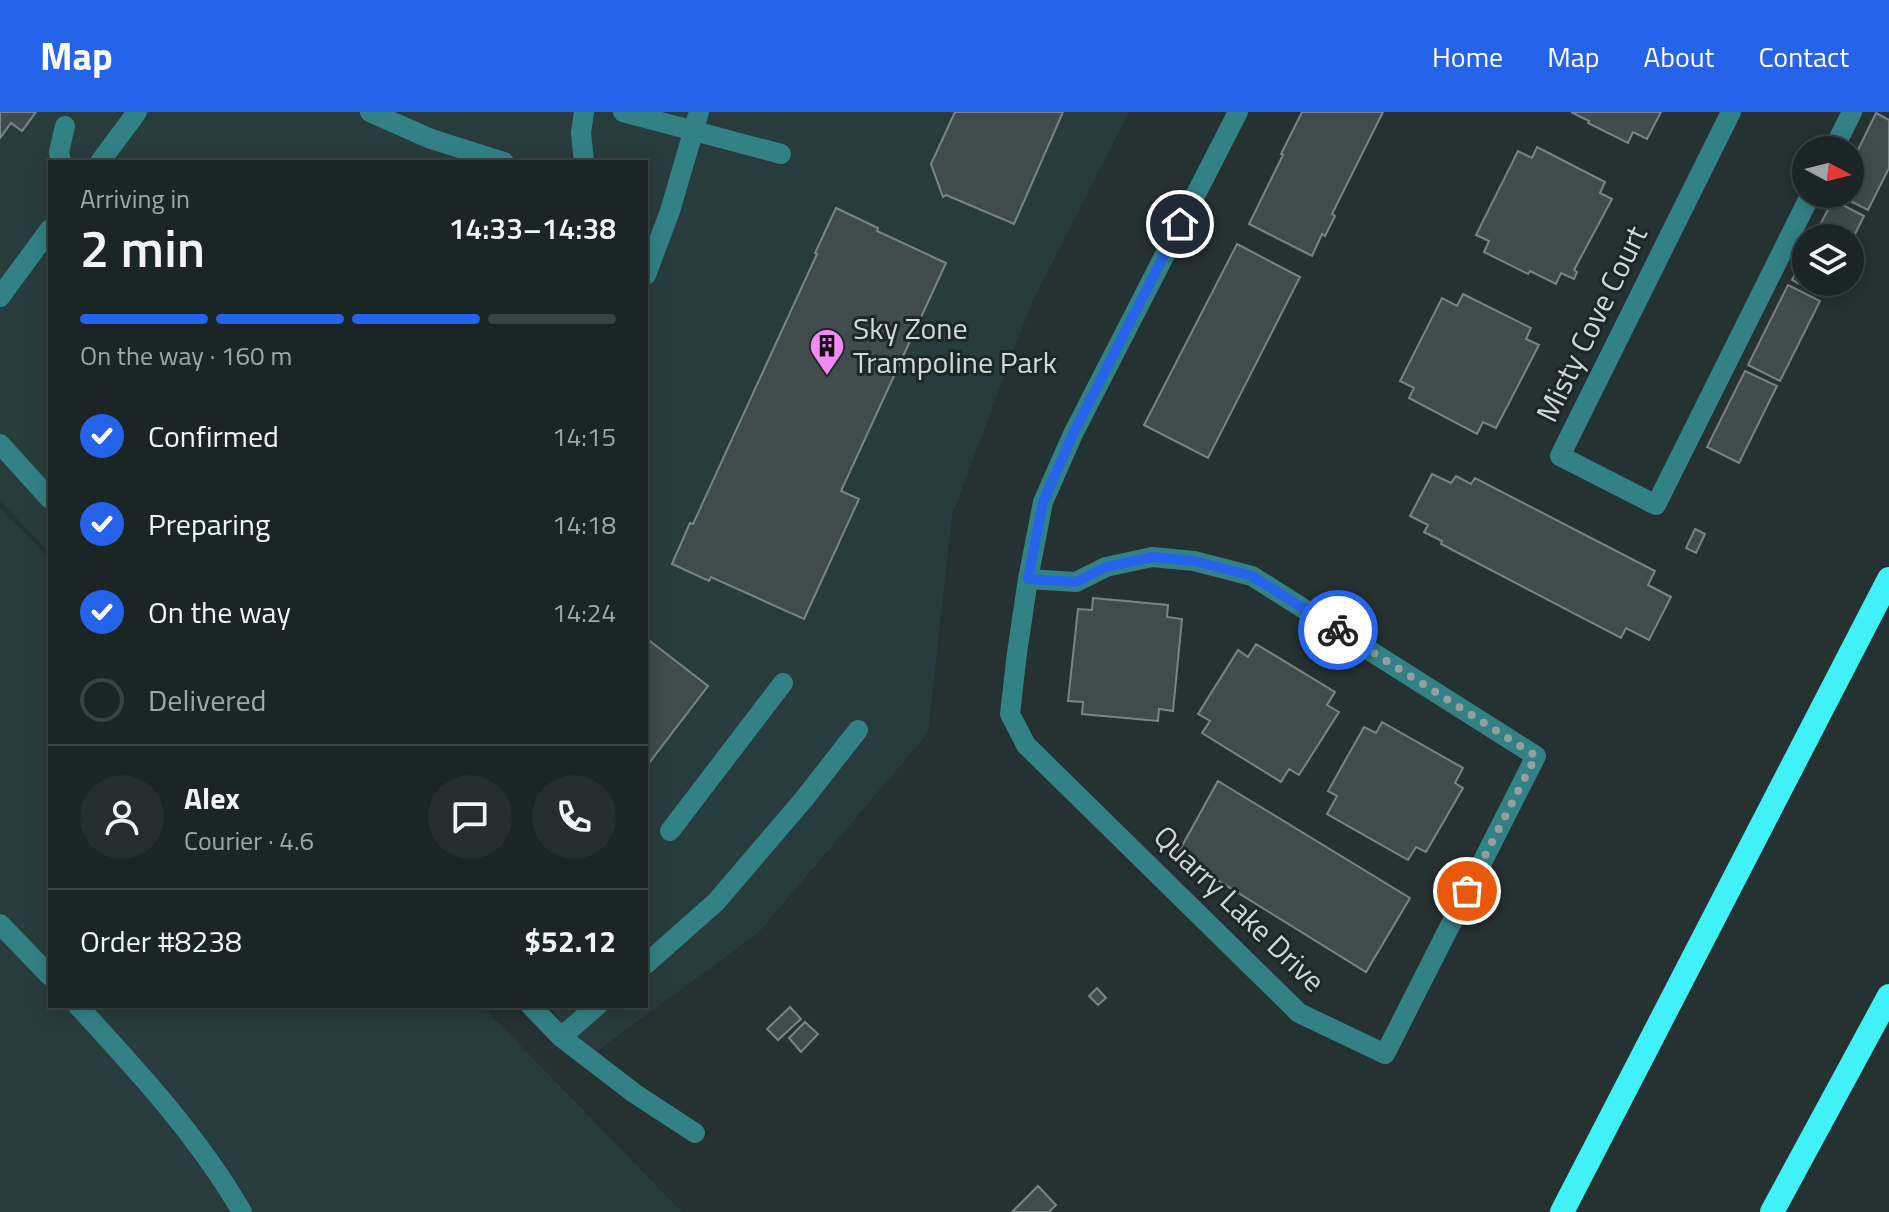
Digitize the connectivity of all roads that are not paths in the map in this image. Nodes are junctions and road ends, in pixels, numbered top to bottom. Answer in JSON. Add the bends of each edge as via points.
{"nodes":[{"id":1,"x":137,"y":112,"type":"edge"},
{"id":2,"x":370,"y":112,"type":"edge"},
{"id":3,"x":584,"y":112,"type":"edge"},
{"id":4,"x":623,"y":112,"type":"edge"},
{"id":5,"x":1238,"y":112,"type":"edge"},
{"id":6,"x":1731,"y":112,"type":"edge"},
{"id":7,"x":1852,"y":112,"type":"edge"},
{"id":8,"x":697,"y":122,"type":"edge"},
{"id":9,"x":65,"y":126,"type":"dead end"},
{"id":10,"x":1840,"y":136,"type":"edge"},
{"id":11,"x":781,"y":154,"type":"dead end"},
{"id":12,"x":61,"y":160,"type":"edge"},
{"id":13,"x":101,"y":160,"type":"edge"},
{"id":14,"x":498,"y":160,"type":"edge"},
{"id":15,"x":584,"y":160,"type":"edge"},
{"id":16,"x":1804,"y":208,"type":"edge"},
{"id":17,"x":48,"y":232,"type":"edge"},
{"id":18,"x":648,"y":270,"type":"edge"},
{"id":19,"x":1,"y":292,"type":"edge"},
{"id":20,"x":0,"y":444,"type":"edge"},
{"id":21,"x":48,"y":497,"type":"edge"},
{"id":22,"x":1028,"y":579,"type":"junction"},
{"id":23,"x":1889,"y":579,"type":"edge"},
{"id":24,"x":783,"y":683,"type":"dead end"},
{"id":25,"x":858,"y":730,"type":"dead end"},
{"id":26,"x":670,"y":831,"type":"dead end"},
{"id":27,"x":0,"y":924,"type":"edge"},
{"id":28,"x":648,"y":962,"type":"edge"},
{"id":29,"x":48,"y":974,"type":"edge"},
{"id":30,"x":1889,"y":996,"type":"edge"},
{"id":31,"x":533,"y":1008,"type":"edge"},
{"id":32,"x":595,"y":1008,"type":"edge"},
{"id":33,"x":90,"y":1010,"type":"edge"},
{"id":34,"x":561,"y":1037,"type":"junction"},
{"id":35,"x":695,"y":1133,"type":"dead end"},
{"id":36,"x":242,"y":1212,"type":"edge"},
{"id":37,"x":1562,"y":1212,"type":"edge"},
{"id":38,"x":1772,"y":1212,"type":"edge"}],
"edges":[{"from":1,"to":13,"type":"street"},
{"from":2,"to":14,"type":"street"},
{"from":3,"to":15,"type":"street"},
{"from":4,"to":8,"type":"street"},
{"from":5,"to":22,"type":"street","via":[[1073,434],[1043,502]]},
{"from":6,"to":16,"type":"street","name":"Misty Cove Court","via":[[1560,456],[1656,505]]},
{"from":7,"to":10,"type":"street"},
{"from":8,"to":11,"type":"street"},
{"from":8,"to":18,"type":"street"},
{"from":9,"to":12,"type":"street"},
{"from":17,"to":19,"type":"street"},
{"from":20,"to":21,"type":"street"},
{"from":22,"to":22,"type":"street","name":"Quarry Lake Drive","via":[[1076,582],[1106,567],[1152,557],[1252,576],[1536,756],[1385,1054],[1299,1013],[1026,745],[1010,714]]},
{"from":23,"to":37,"type":"highway"},
{"from":24,"to":26,"type":"street"},
{"from":25,"to":28,"type":"street","via":[[716,902]]},
{"from":27,"to":29,"type":"street"},
{"from":30,"to":38,"type":"highway"},
{"from":31,"to":34,"type":"street"},
{"from":32,"to":34,"type":"street"},
{"from":33,"to":36,"type":"street","via":[[208,1159]]},
{"from":34,"to":35,"type":"street"}]}
